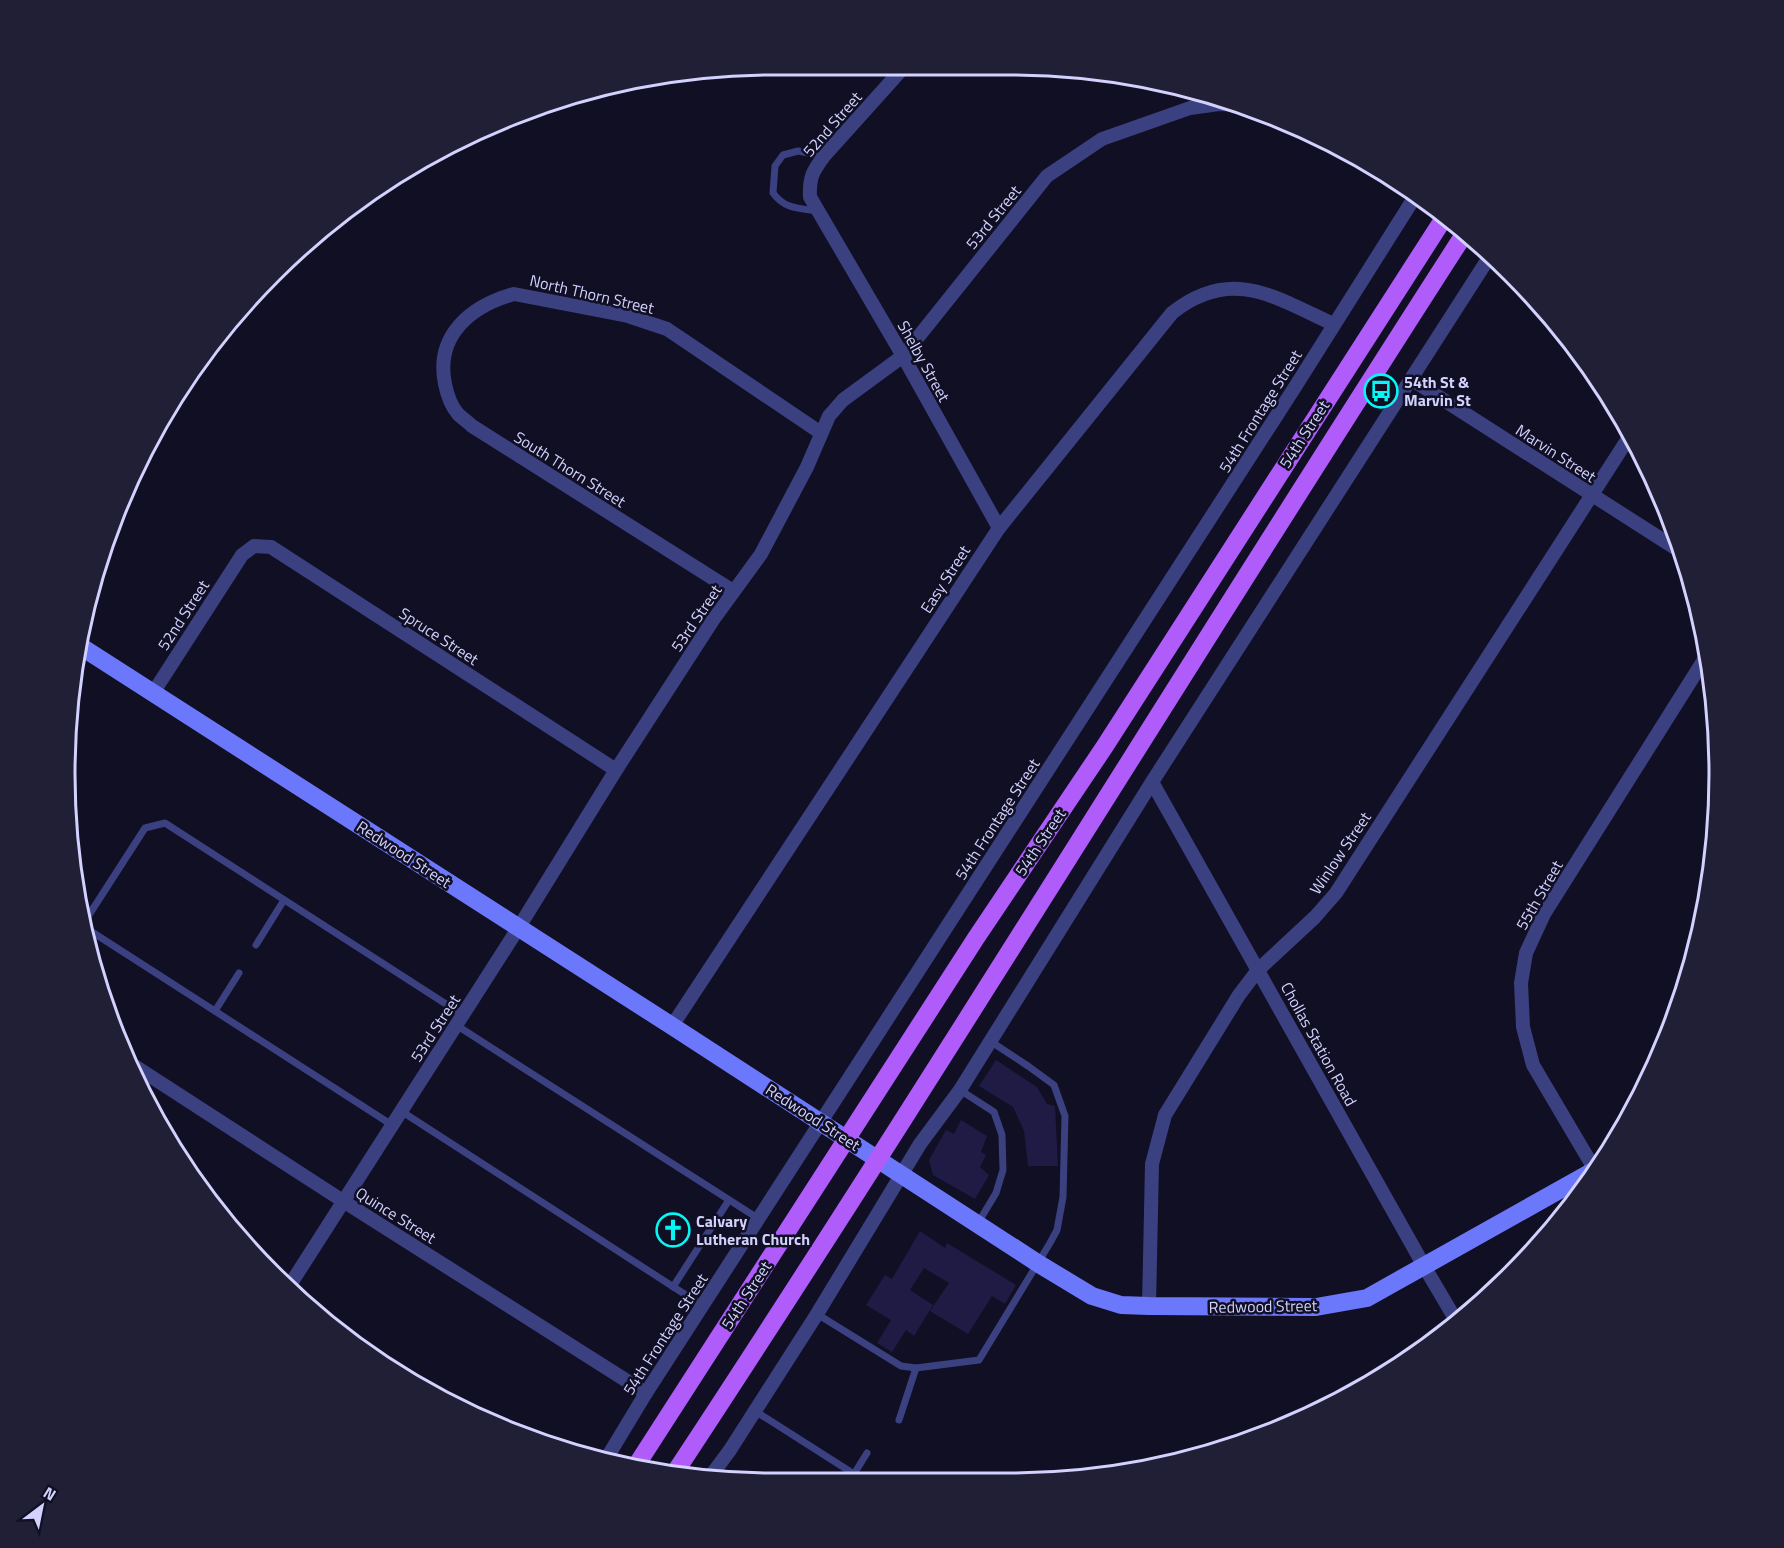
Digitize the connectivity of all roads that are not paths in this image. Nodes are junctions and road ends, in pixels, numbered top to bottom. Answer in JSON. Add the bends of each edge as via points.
{"nodes":[{"id":1,"x":897,"y":75,"type":"edge"},
{"id":2,"x":1211,"y":105,"type":"edge"},
{"id":3,"x":824,"y":156,"type":"junction"},
{"id":4,"x":1411,"y":202,"type":"edge"},
{"id":5,"x":819,"y":211,"type":"junction"},
{"id":6,"x":1440,"y":223,"type":"edge"},
{"id":7,"x":1461,"y":240,"type":"edge"},
{"id":8,"x":1486,"y":262,"type":"edge"},
{"id":9,"x":1333,"y":324,"type":"junction"},
{"id":10,"x":448,"y":340,"type":"joint"},
{"id":11,"x":903,"y":356,"type":"junction"},
{"id":12,"x":1411,"y":379,"type":"junction"},
{"id":13,"x":821,"y":433,"type":"junction"},
{"id":14,"x":1625,"y":443,"type":"edge"},
{"id":15,"x":1592,"y":496,"type":"junction"},
{"id":16,"x":999,"y":528,"type":"junction"},
{"id":17,"x":1671,"y":545,"type":"edge"},
{"id":18,"x":242,"y":555,"type":"joint"},
{"id":19,"x":733,"y":591,"type":"junction"},
{"id":20,"x":86,"y":650,"type":"edge"},
{"id":21,"x":1700,"y":666,"type":"edge"},
{"id":22,"x":153,"y":693,"type":"junction"},
{"id":23,"x":616,"y":770,"type":"junction"},
{"id":24,"x":1152,"y":782,"type":"junction"},
{"id":25,"x":284,"y":900,"type":"junction"},
{"id":26,"x":89,"y":915,"type":"edge"},
{"id":27,"x":519,"y":927,"type":"junction"},
{"id":28,"x":94,"y":933,"type":"edge"},
{"id":29,"x":256,"y":945,"type":"dead end"},
{"id":30,"x":1258,"y":970,"type":"junction"},
{"id":31,"x":239,"y":973,"type":"dead end"},
{"id":32,"x":215,"y":1011,"type":"junction"},
{"id":33,"x":460,"y":1020,"type":"junction"},
{"id":34,"x":672,"y":1026,"type":"junction"},
{"id":35,"x":990,"y":1041,"type":"junction"},
{"id":36,"x":141,"y":1070,"type":"edge"},
{"id":37,"x":960,"y":1090,"type":"junction"},
{"id":38,"x":401,"y":1112,"type":"junction"},
{"id":39,"x":821,"y":1122,"type":"junction"},
{"id":40,"x":392,"y":1125,"type":"junction"},
{"id":41,"x":847,"y":1139,"type":"junction"},
{"id":42,"x":878,"y":1159,"type":"junction"},
{"id":43,"x":1591,"y":1163,"type":"edge"},
{"id":44,"x":902,"y":1174,"type":"junction"},
{"id":45,"x":1580,"y":1179,"type":"edge"},
{"id":46,"x":729,"y":1200,"type":"junction"},
{"id":47,"x":343,"y":1201,"type":"junction"},
{"id":48,"x":759,"y":1219,"type":"junction"},
{"id":49,"x":977,"y":1225,"type":"junction"},
{"id":50,"x":1039,"y":1264,"type":"junction"},
{"id":51,"x":1424,"y":1266,"type":"junction"},
{"id":52,"x":293,"y":1280,"type":"edge"},
{"id":53,"x":673,"y":1287,"type":"junction"},
{"id":54,"x":703,"y":1306,"type":"junction"},
{"id":55,"x":1149,"y":1306,"type":"junction"},
{"id":56,"x":817,"y":1314,"type":"junction"},
{"id":57,"x":1453,"y":1315,"type":"edge"},
{"id":58,"x":916,"y":1368,"type":"junction"},
{"id":59,"x":646,"y":1393,"type":"junction"},
{"id":60,"x":755,"y":1411,"type":"junction"},
{"id":61,"x":899,"y":1420,"type":"dead end"},
{"id":62,"x":610,"y":1453,"type":"edge"},
{"id":63,"x":867,"y":1453,"type":"dead end"},
{"id":64,"x":640,"y":1460,"type":"edge"},
{"id":65,"x":679,"y":1466,"type":"edge"},
{"id":66,"x":714,"y":1470,"type":"edge"},
{"id":67,"x":852,"y":1473,"type":"edge"},
{"id":68,"x":855,"y":1473,"type":"edge"}],
"edges":[{"from":1,"to":3,"type":"street","name":"52nd Street"},
{"from":2,"to":11,"type":"street","name":"53rd Street","via":[[1190,108],[1102,140],[1047,176]]},
{"from":3,"to":5,"type":"street","name":"52nd Street","via":[[809,183],[810,196]]},
{"from":3,"to":5,"type":"lane","via":[[798,151],[783,155],[776,166],[773,193],[787,206]]},
{"from":4,"to":9,"type":"street","name":"54th Frontage Street"},
{"from":5,"to":11,"type":"street","name":"Shelby Street"},
{"from":6,"to":41,"type":"main road","name":"54th Street"},
{"from":7,"to":42,"type":"main road","name":"54th Street"},
{"from":8,"to":12,"type":"street"},
{"from":9,"to":16,"type":"street","name":"Easy Street","via":[[1249,289],[1218,290],[1182,305],[1163,323]]},
{"from":9,"to":39,"type":"street","name":"54th Frontage Street"},
{"from":10,"to":13,"type":"street","name":"North Thorn Street","via":[[474,311],[514,294],[628,316],[667,329]]},
{"from":10,"to":19,"type":"street","name":"South Thorn Street","via":[[443,364],[446,389],[457,413]]},
{"from":11,"to":13,"type":"street","name":"53rd Street","via":[[843,400]]},
{"from":11,"to":16,"type":"street","name":"Shelby Street"},
{"from":12,"to":15,"type":"street","name":"Marvin Street"},
{"from":12,"to":24,"type":"street"},
{"from":13,"to":19,"type":"street","name":"53rd Street","via":[[761,554]]},
{"from":14,"to":15,"type":"street","name":"Winlow Street"},
{"from":15,"to":17,"type":"street","name":"Marvin Street"},
{"from":15,"to":30,"type":"street","name":"Winlow Street","via":[[1335,892],[1315,917]]},
{"from":16,"to":34,"type":"street","name":"Easy Street"},
{"from":18,"to":22,"type":"street","name":"52nd Street"},
{"from":18,"to":23,"type":"street","name":"Spruce Street","via":[[254,546],[271,547]]},
{"from":19,"to":23,"type":"street","name":"53rd Street"},
{"from":20,"to":22,"type":"street","name":"Redwood Street"},
{"from":21,"to":43,"type":"street","name":"55th Street","via":[[1544,914],[1526,953],[1521,983],[1522,1027],[1533,1065]]},
{"from":22,"to":27,"type":"street","name":"Redwood Street"},
{"from":23,"to":27,"type":"street","name":"53rd Street"},
{"from":24,"to":30,"type":"street","name":"Chollas Station Road"},
{"from":24,"to":35,"type":"street"},
{"from":25,"to":26,"type":"lane","via":[[165,823],[145,828]]},
{"from":25,"to":29,"type":"lane"},
{"from":25,"to":33,"type":"lane"},
{"from":27,"to":33,"type":"street","name":"53rd Street"},
{"from":27,"to":34,"type":"street","name":"Redwood Street"},
{"from":28,"to":32,"type":"lane"},
{"from":30,"to":51,"type":"street","name":"Chollas Station Road"},
{"from":30,"to":55,"type":"street","name":"Winlow Street","via":[[1165,1115],[1152,1164]]},
{"from":31,"to":32,"type":"lane"},
{"from":32,"to":40,"type":"lane"},
{"from":33,"to":38,"type":"street","name":"53rd Street"},
{"from":33,"to":46,"type":"lane"},
{"from":34,"to":39,"type":"street","name":"Redwood Street"},
{"from":35,"to":37,"type":"street"},
{"from":35,"to":50,"type":"lane","via":[[1054,1085],[1065,1116],[1064,1197],[1057,1230]]},
{"from":36,"to":47,"type":"street","name":"Quince Street"},
{"from":37,"to":44,"type":"street"},
{"from":37,"to":49,"type":"lane","via":[[994,1112],[1002,1136],[1003,1170],[996,1192]]},
{"from":38,"to":40,"type":"street","name":"53rd Street"},
{"from":38,"to":53,"type":"lane"},
{"from":39,"to":41,"type":"street","name":"Redwood Street"},
{"from":39,"to":48,"type":"street","name":"54th Frontage Street"},
{"from":40,"to":47,"type":"street","name":"53rd Street"},
{"from":41,"to":42,"type":"street","name":"Redwood Street"},
{"from":41,"to":64,"type":"main road","name":"54th Street"},
{"from":42,"to":44,"type":"street","name":"Redwood Street"},
{"from":42,"to":65,"type":"main road","name":"54th Street"},
{"from":44,"to":49,"type":"street","name":"Redwood Street"},
{"from":44,"to":56,"type":"street"},
{"from":45,"to":51,"type":"street","name":"Redwood Street"},
{"from":46,"to":48,"type":"lane"},
{"from":46,"to":53,"type":"lane"},
{"from":47,"to":52,"type":"street","name":"53rd Street"},
{"from":47,"to":59,"type":"street","name":"Quince Street"},
{"from":48,"to":54,"type":"street","name":"54th Frontage Street"},
{"from":49,"to":50,"type":"street","name":"Redwood Street"},
{"from":50,"to":55,"type":"street","name":"Redwood Street","via":[[1092,1296],[1121,1305]]},
{"from":50,"to":58,"type":"lane","via":[[980,1360]]},
{"from":51,"to":55,"type":"street","name":"Redwood Street","via":[[1367,1298],[1316,1307]]},
{"from":51,"to":57,"type":"street","name":"Chollas Station Road"},
{"from":53,"to":54,"type":"lane"},
{"from":54,"to":59,"type":"street","name":"54th Frontage Street"},
{"from":56,"to":58,"type":"lane","via":[[901,1366]]},
{"from":56,"to":60,"type":"street"},
{"from":58,"to":61,"type":"lane"},
{"from":59,"to":62,"type":"street","name":"54th Frontage Street"},
{"from":60,"to":66,"type":"street"},
{"from":60,"to":67,"type":"lane"},
{"from":63,"to":68,"type":"lane"}]}
